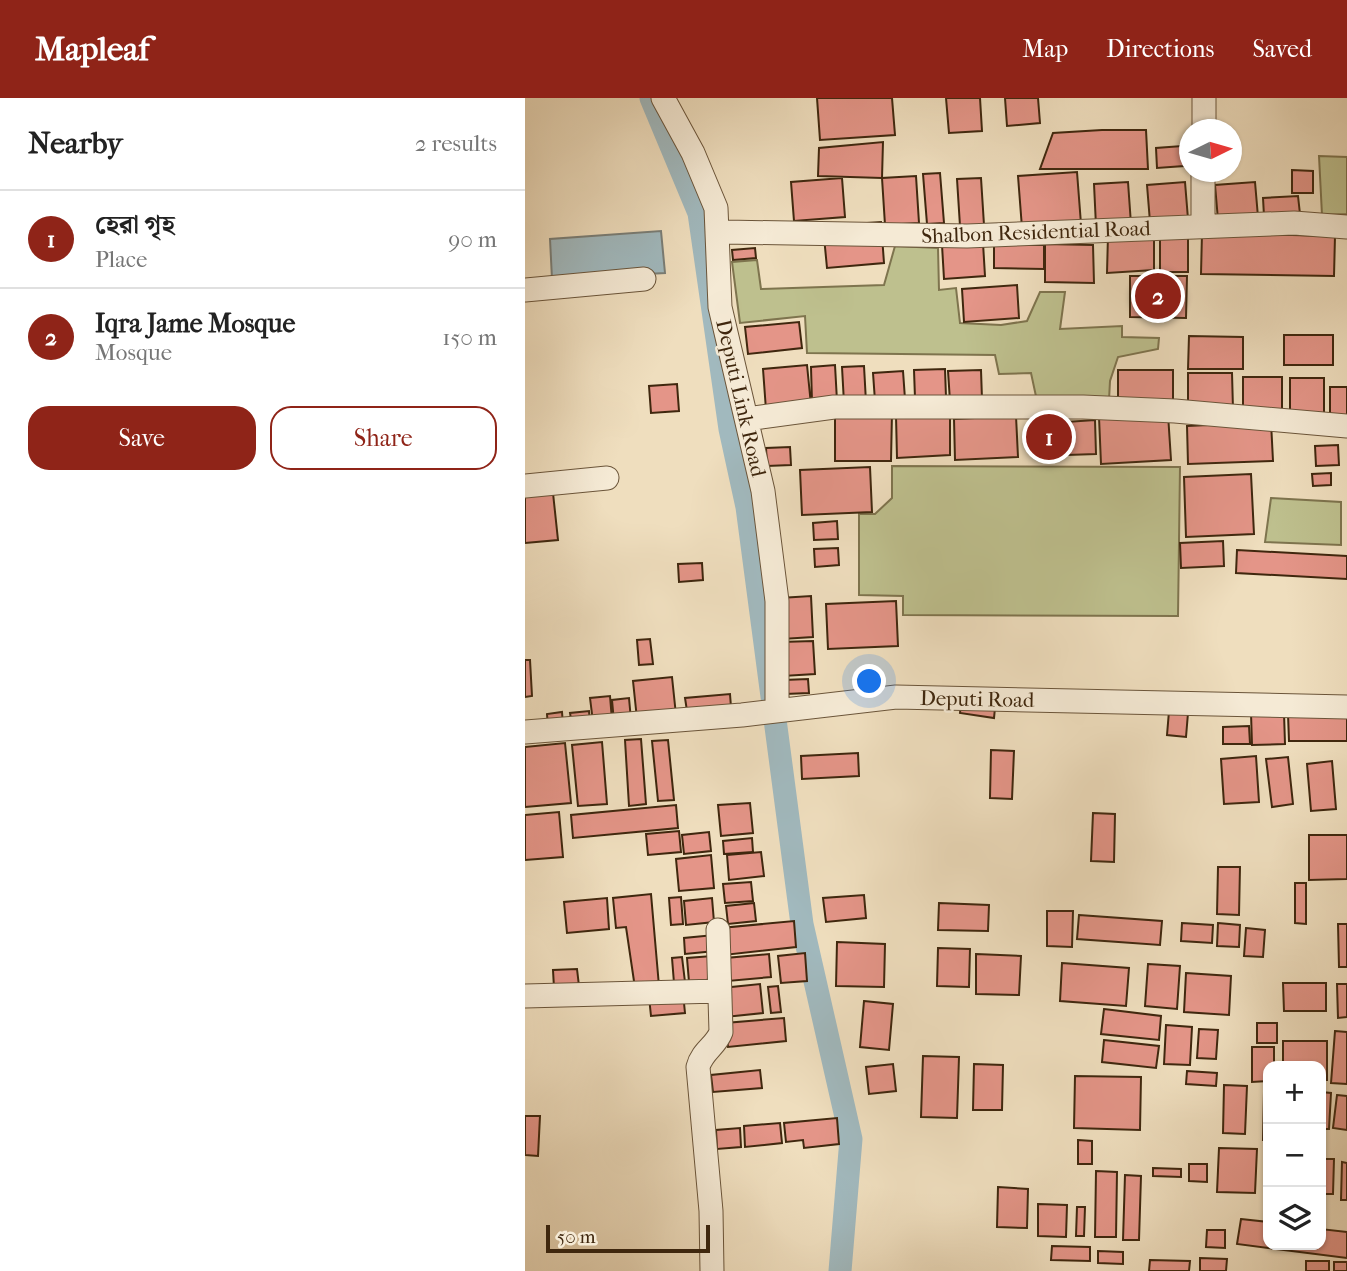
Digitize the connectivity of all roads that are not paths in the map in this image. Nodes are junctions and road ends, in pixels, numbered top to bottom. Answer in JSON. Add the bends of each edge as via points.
{"nodes":[{"id":1,"x":663,"y":98,"type":"edge"},
{"id":2,"x":1204,"y":98,"type":"edge"},
{"id":3,"x":1204,"y":119,"type":"edge"},
{"id":4,"x":1203,"y":182,"type":"edge"},
{"id":5,"x":1203,"y":226,"type":"junction"},
{"id":6,"x":1347,"y":227,"type":"edge"},
{"id":7,"x":725,"y":232,"type":"dead end"},
{"id":8,"x":645,"y":279,"type":"dead end"},
{"id":9,"x":525,"y":290,"type":"edge"},
{"id":10,"x":747,"y":419,"type":"junction"},
{"id":11,"x":1347,"y":426,"type":"edge"},
{"id":12,"x":607,"y":478,"type":"dead end"},
{"id":13,"x":525,"y":486,"type":"edge"},
{"id":14,"x":1347,"y":707,"type":"edge"},
{"id":15,"x":777,"y":709,"type":"junction"},
{"id":16,"x":525,"y":732,"type":"edge"},
{"id":17,"x":719,"y":930,"type":"dead end"},
{"id":18,"x":719,"y":991,"type":"junction"},
{"id":19,"x":525,"y":996,"type":"edge"},
{"id":20,"x":712,"y":1271,"type":"edge"}],
"edges":[{"from":1,"to":10,"type":"street","name":"Deputi Link Road","via":[[694,153],[716,208],[720,307]]},
{"from":2,"to":3,"type":"street"},
{"from":4,"to":5,"type":"street"},
{"from":5,"to":6,"type":"street","name":"Shalbon Residential Road","via":[[1294,223]]},
{"from":5,"to":7,"type":"street","name":"Shalbon Residential Road","via":[[967,236]]},
{"from":8,"to":9,"type":"street"},
{"from":10,"to":11,"type":"street","via":[[834,407],[1109,408]]},
{"from":10,"to":15,"type":"street","name":"Deputi Link Road","via":[[763,491],[777,601]]},
{"from":12,"to":13,"type":"street"},
{"from":14,"to":15,"type":"street","name":"Deputi Road","via":[[896,697]]},
{"from":15,"to":16,"type":"street","name":"Deputi Road"},
{"from":17,"to":18,"type":"street"},
{"from":18,"to":19,"type":"street"},
{"from":18,"to":20,"type":"street","via":[[721,1032],[703,1052],[698,1067]]}]}
